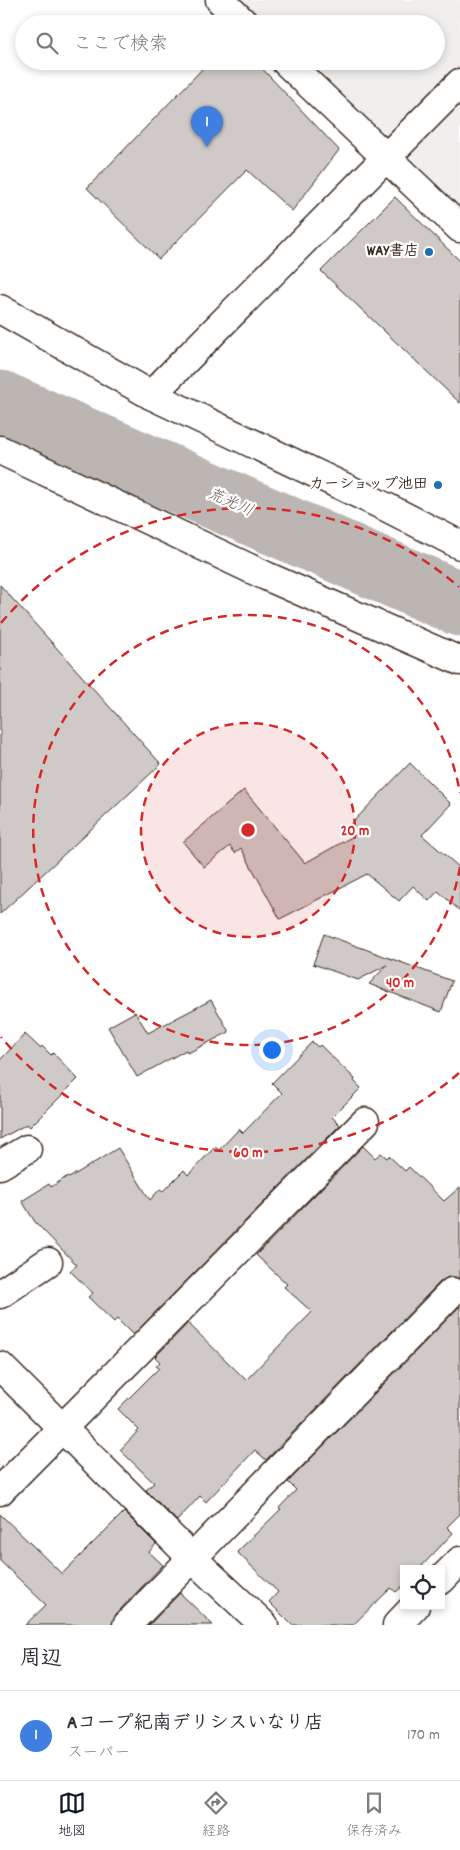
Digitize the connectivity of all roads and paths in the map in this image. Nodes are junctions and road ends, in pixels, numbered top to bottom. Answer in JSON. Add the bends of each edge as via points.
{"nodes":[{"id":1,"x":220,"y":0,"type":"edge"},
{"id":2,"x":236,"y":15,"type":"edge"},
{"id":3,"x":294,"y":70,"type":"edge"},
{"id":4,"x":460,"y":83,"type":"edge"},
{"id":5,"x":387,"y":158,"type":"junction"},
{"id":6,"x":460,"y":228,"type":"edge"},
{"id":7,"x":0,"y":308,"type":"edge"},
{"id":8,"x":150,"y":396,"type":"junction"},
{"id":9,"x":0,"y":450,"type":"edge"},
{"id":10,"x":460,"y":545,"type":"edge"},
{"id":11,"x":460,"y":661,"type":"edge"},
{"id":12,"x":365,"y":1122,"type":"dead end"},
{"id":13,"x":27,"y":1149,"type":"dead end"},
{"id":14,"x":0,"y":1165,"type":"edge"},
{"id":15,"x":48,"y":1262,"type":"dead end"},
{"id":16,"x":452,"y":1292,"type":"dead end"},
{"id":17,"x":0,"y":1294,"type":"edge"},
{"id":18,"x":0,"y":1366,"type":"edge"},
{"id":19,"x":62,"y":1427,"type":"junction"},
{"id":20,"x":0,"y":1491,"type":"edge"},
{"id":21,"x":193,"y":1558,"type":"junction"},
{"id":22,"x":460,"y":1561,"type":"edge"},
{"id":23,"x":445,"y":1576,"type":"edge"},
{"id":24,"x":411,"y":1610,"type":"edge"},
{"id":25,"x":127,"y":1625,"type":"edge"},
{"id":26,"x":264,"y":1625,"type":"edge"},
{"id":27,"x":397,"y":1625,"type":"edge"}],
"edges":[{"from":1,"to":2,"type":"street"},
{"from":3,"to":5,"type":"street"},
{"from":4,"to":5,"type":"street"},
{"from":5,"to":6,"type":"street"},
{"from":5,"to":8,"type":"street"},
{"from":7,"to":8,"type":"street"},
{"from":8,"to":10,"type":"street"},
{"from":9,"to":11,"type":"street","via":[[266,576]]},
{"from":12,"to":19,"type":"street"},
{"from":13,"to":14,"type":"street"},
{"from":15,"to":17,"type":"street"},
{"from":16,"to":21,"type":"street"},
{"from":18,"to":19,"type":"street"},
{"from":19,"to":20,"type":"street"},
{"from":19,"to":21,"type":"street"},
{"from":21,"to":25,"type":"street"},
{"from":21,"to":26,"type":"street"},
{"from":22,"to":23,"type":"street"},
{"from":24,"to":27,"type":"street"}]}
